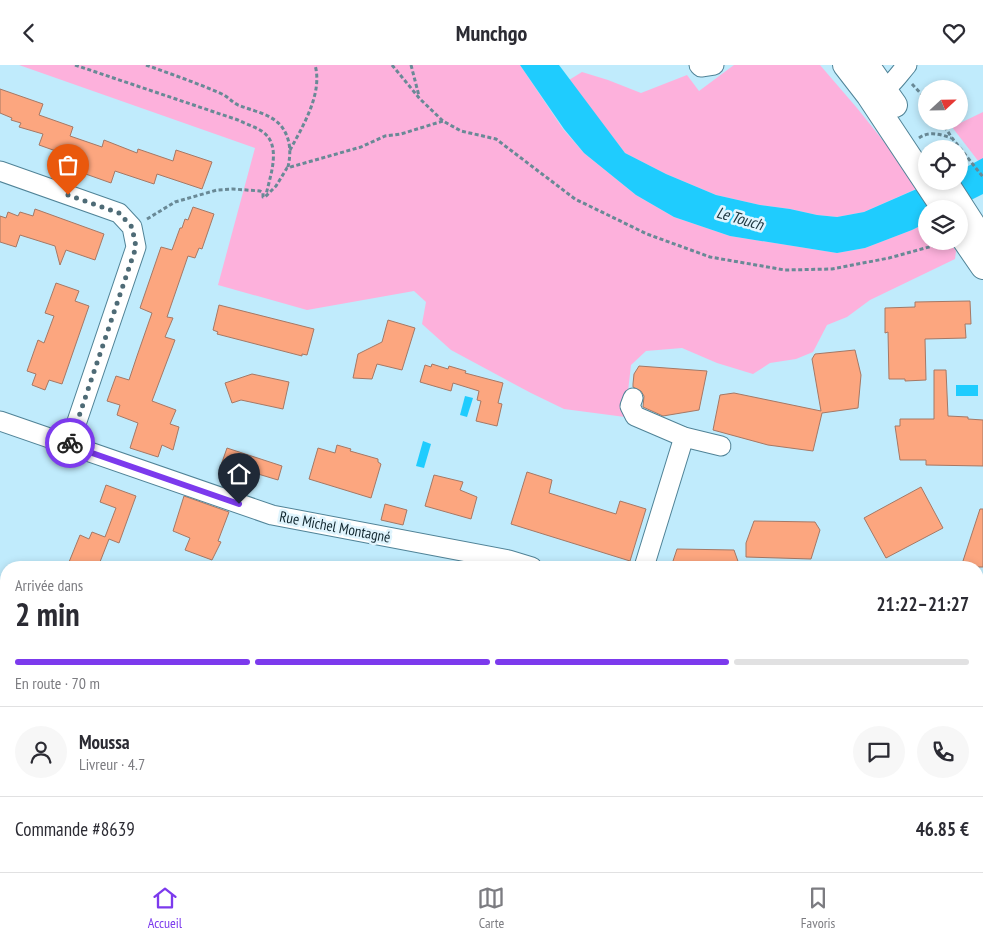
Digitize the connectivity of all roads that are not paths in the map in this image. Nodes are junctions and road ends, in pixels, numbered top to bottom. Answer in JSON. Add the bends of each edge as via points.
{"nodes":[{"id":1,"x":699,"y":65,"type":"edge"},
{"id":2,"x":714,"y":65,"type":"edge"},
{"id":3,"x":906,"y":72,"type":"edge"},
{"id":4,"x":866,"y":76,"type":"edge"},
{"id":5,"x":918,"y":147,"type":"edge"},
{"id":6,"x":0,"y":171,"type":"edge"},
{"id":7,"x":968,"y":242,"type":"edge"},
{"id":8,"x":983,"y":267,"type":"edge"},
{"id":9,"x":633,"y":398,"type":"dead end"},
{"id":10,"x":0,"y":421,"type":"edge"},
{"id":11,"x":684,"y":437,"type":"junction"},
{"id":12,"x":69,"y":445,"type":"junction"},
{"id":13,"x":721,"y":446,"type":"dead end"},
{"id":14,"x":462,"y":559,"type":"edge"},
{"id":15,"x":512,"y":561,"type":"edge"},
{"id":16,"x":646,"y":561,"type":"edge"}],
"edges":[{"from":1,"to":2,"type":"street"},
{"from":3,"to":4,"type":"street","via":[[892,84]]},
{"from":4,"to":5,"type":"main road"},
{"from":6,"to":12,"type":"street","via":[[119,213],[132,227],[136,247]]},
{"from":7,"to":8,"type":"main road"},
{"from":9,"to":11,"type":"street","via":[[630,406],[635,416]]},
{"from":10,"to":12,"type":"street","name":"Rue Michel Montagné"},
{"from":11,"to":13,"type":"street"},
{"from":11,"to":16,"type":"street"},
{"from":12,"to":14,"type":"street","name":"Rue Michel Montagné","via":[[272,515]]},
{"from":14,"to":15,"type":"street","name":"Rue Michel Montagné"}]}
